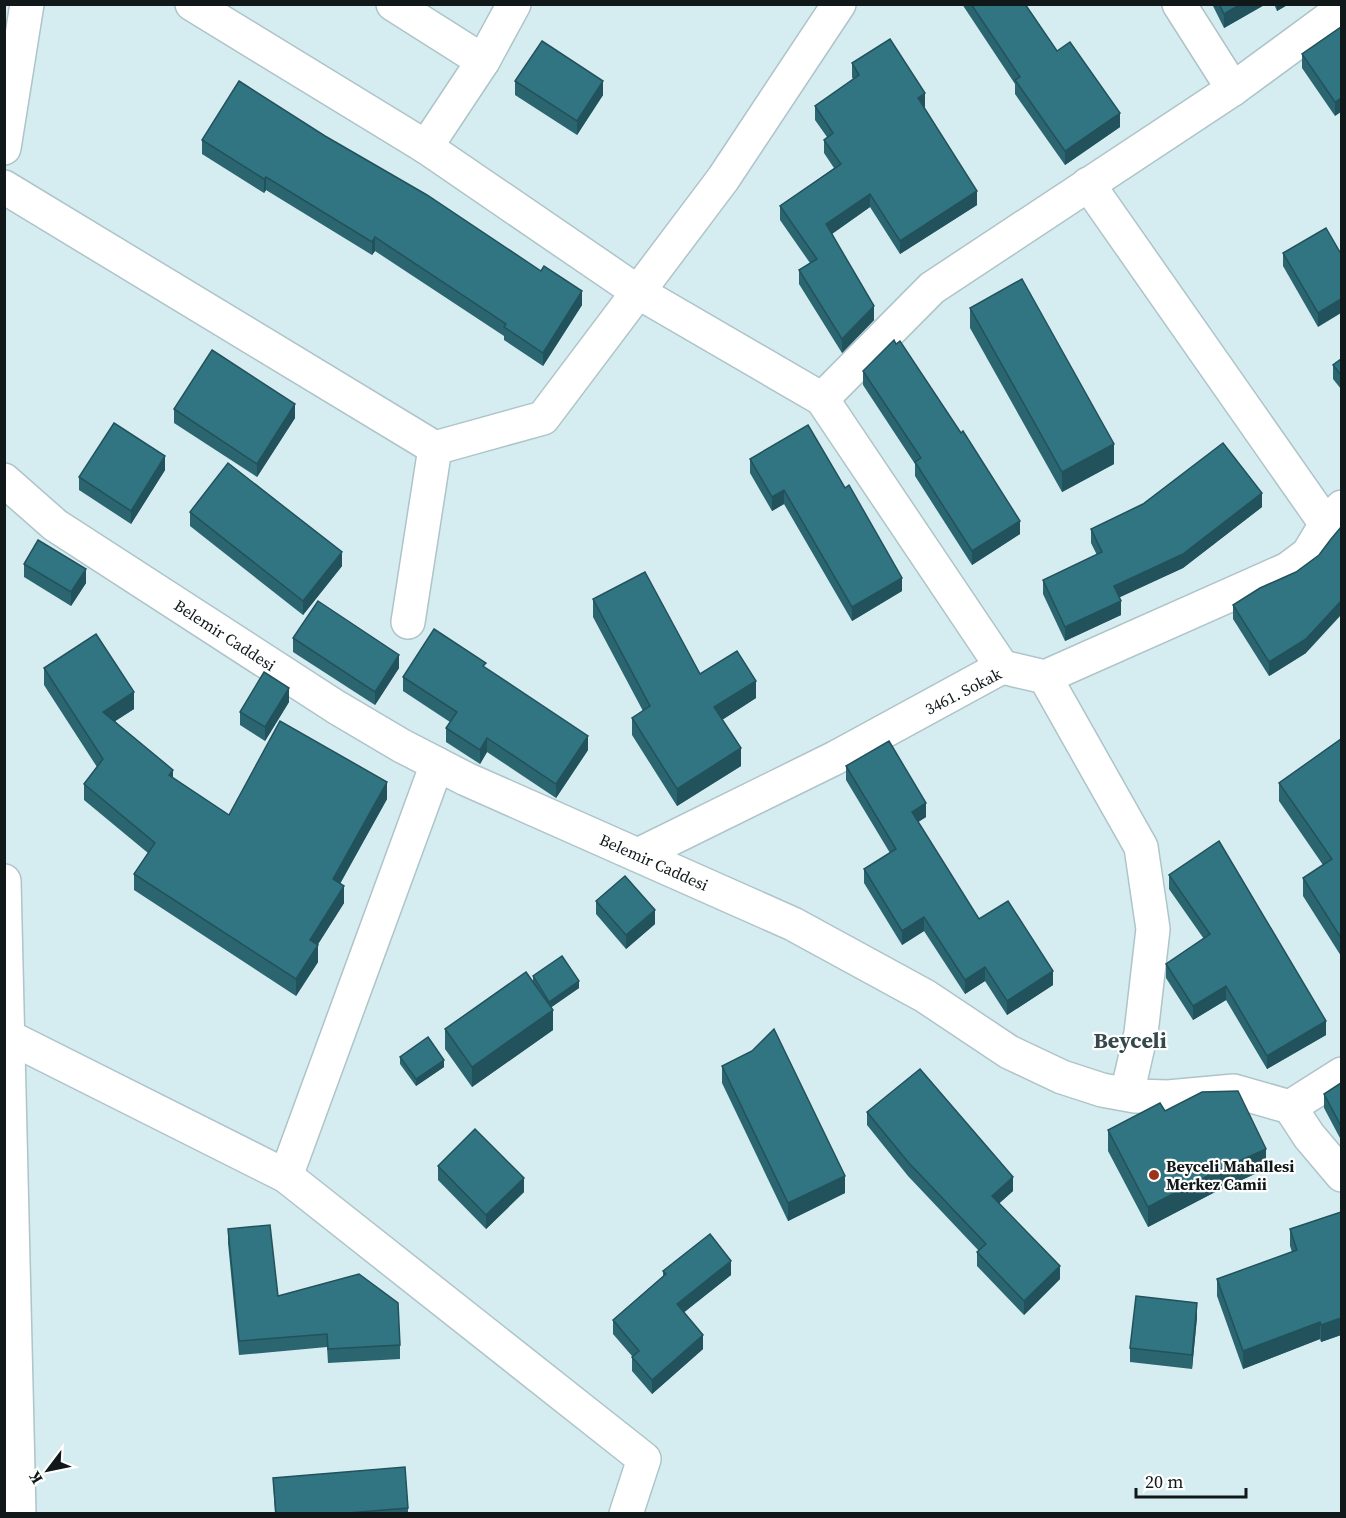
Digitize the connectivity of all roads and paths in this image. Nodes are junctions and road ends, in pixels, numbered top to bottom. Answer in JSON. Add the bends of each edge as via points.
{"nodes":[{"id":1,"x":27,"y":4,"type":"edge"},
{"id":2,"x":192,"y":4,"type":"edge"},
{"id":3,"x":393,"y":4,"type":"edge"},
{"id":4,"x":514,"y":4,"type":"edge"},
{"id":5,"x":839,"y":4,"type":"edge"},
{"id":6,"x":1179,"y":4,"type":"edge"},
{"id":7,"x":1341,"y":9,"type":"edge"},
{"id":8,"x":483,"y":61,"type":"junction"},
{"id":9,"x":1233,"y":89,"type":"junction"},
{"id":10,"x":426,"y":147,"type":"junction"},
{"id":11,"x":4,"y":148,"type":"edge"},
{"id":12,"x":1088,"y":184,"type":"junction"},
{"id":13,"x":4,"y":187,"type":"edge"},
{"id":14,"x":638,"y":292,"type":"junction"},
{"id":15,"x":822,"y":399,"type":"junction"},
{"id":16,"x":435,"y":448,"type":"junction"},
{"id":17,"x":4,"y":480,"type":"edge"},
{"id":18,"x":1334,"y":516,"type":"edge"},
{"id":19,"x":408,"y":622,"type":"dead end"},
{"id":20,"x":1002,"y":668,"type":"junction"},
{"id":21,"x":1045,"y":677,"type":"junction"},
{"id":22,"x":437,"y":764,"type":"junction"},
{"id":23,"x":638,"y":855,"type":"junction"},
{"id":24,"x":4,"y":881,"type":"edge"},
{"id":25,"x":9,"y":1037,"type":"junction"},
{"id":26,"x":1341,"y":1074,"type":"edge"},
{"id":27,"x":1126,"y":1094,"type":"junction"},
{"id":28,"x":1290,"y":1107,"type":"junction"},
{"id":29,"x":1341,"y":1175,"type":"edge"},
{"id":30,"x":286,"y":1176,"type":"junction"},
{"id":31,"x":19,"y":1514,"type":"edge"},
{"id":32,"x":626,"y":1514,"type":"edge"}],
"edges":[{"from":1,"to":11,"type":"street"},
{"from":2,"to":10,"type":"street"},
{"from":3,"to":8,"type":"street"},
{"from":4,"to":8,"type":"street"},
{"from":5,"to":14,"type":"street","via":[[723,179]]},
{"from":6,"to":9,"type":"street"},
{"from":7,"to":9,"type":"street"},
{"from":8,"to":10,"type":"street"},
{"from":9,"to":12,"type":"street"},
{"from":10,"to":14,"type":"street"},
{"from":12,"to":15,"type":"street","via":[[932,288]]},
{"from":12,"to":18,"type":"street"},
{"from":13,"to":16,"type":"street"},
{"from":14,"to":15,"type":"street"},
{"from":14,"to":16,"type":"street","via":[[543,418]]},
{"from":15,"to":20,"type":"street"},
{"from":16,"to":19,"type":"street"},
{"from":17,"to":22,"type":"street","name":"Belemir Caddesi","via":[[55,525],[336,707]]},
{"from":18,"to":21,"type":"street","via":[[1308,554],[1288,569]]},
{"from":20,"to":21,"type":"street","name":"3461. Sokak"},
{"from":20,"to":23,"type":"street","name":"3461. Sokak","via":[[836,758]]},
{"from":21,"to":27,"type":"street","via":[[1142,847],[1153,929],[1141,1033]]},
{"from":22,"to":23,"type":"street","name":"Belemir Caddesi"},
{"from":22,"to":30,"type":"street"},
{"from":23,"to":27,"type":"street","name":"Belemir Caddesi","via":[[857,957],[1009,1052],[1062,1077]]},
{"from":24,"to":25,"type":"street"},
{"from":25,"to":30,"type":"street"},
{"from":25,"to":31,"type":"street"},
{"from":26,"to":28,"type":"street"},
{"from":27,"to":28,"type":"street","name":"Belemir Caddesi","via":[[1167,1097],[1234,1091]]},
{"from":28,"to":29,"type":"street"},
{"from":30,"to":32,"type":"street","via":[[644,1459]]}]}
